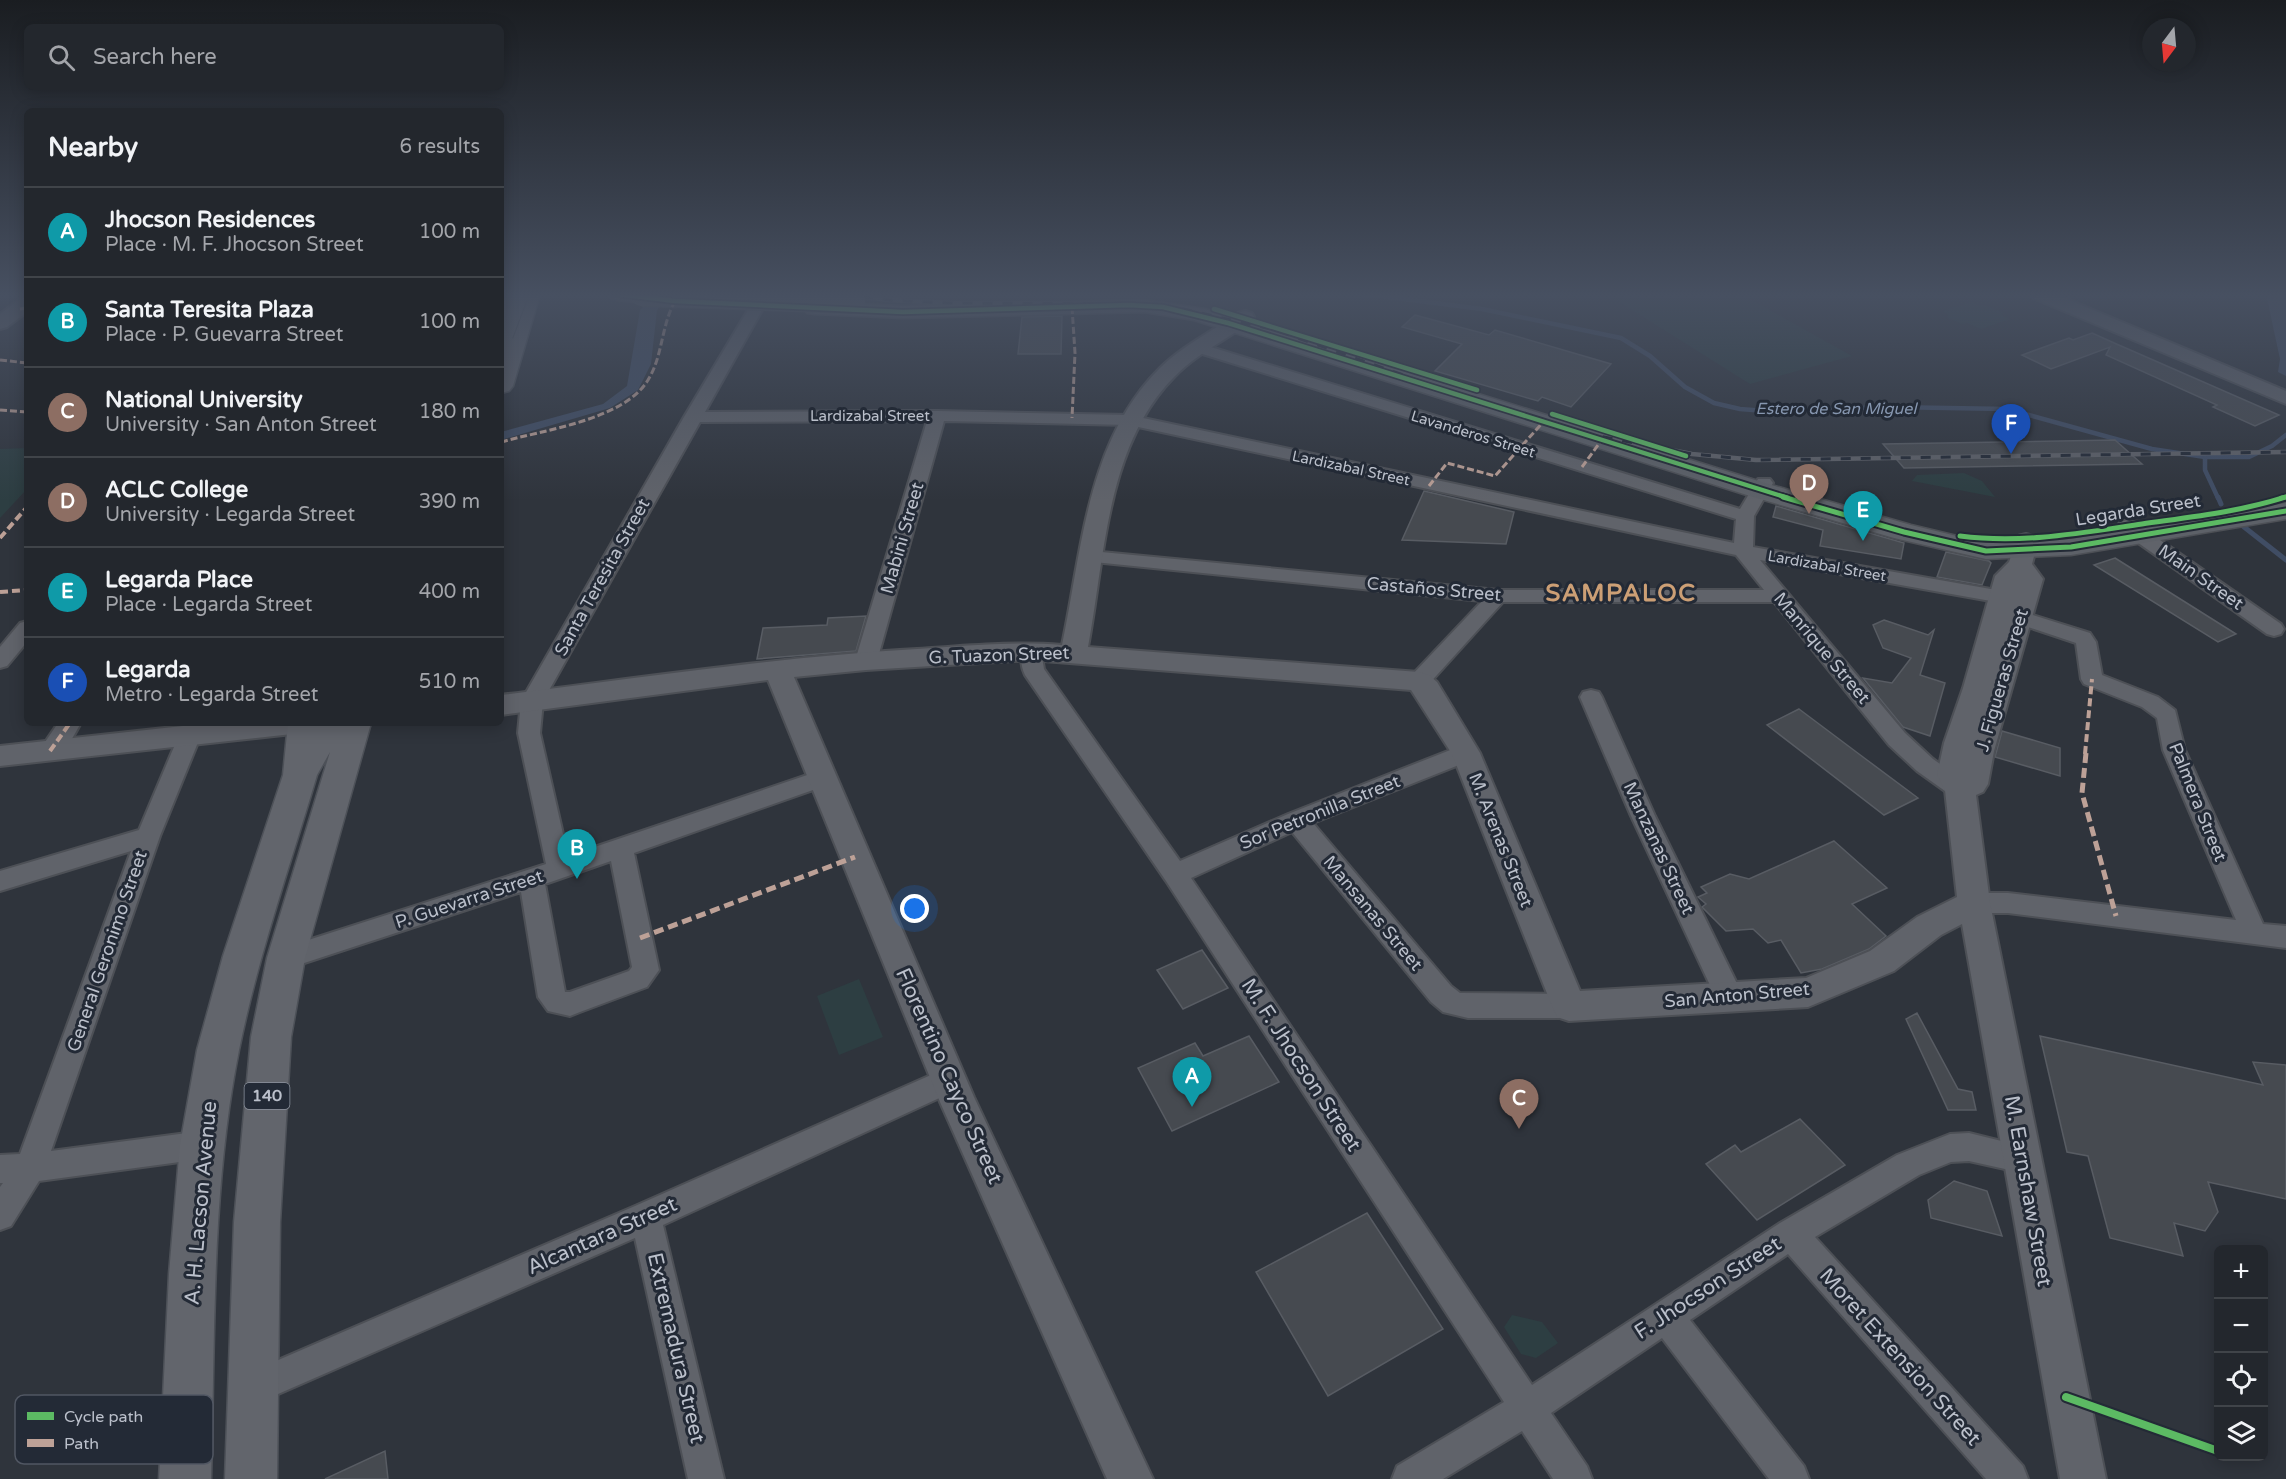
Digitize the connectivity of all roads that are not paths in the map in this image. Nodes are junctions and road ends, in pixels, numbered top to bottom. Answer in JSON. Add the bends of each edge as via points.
{"nodes":[{"id":1,"x":724,"y":363,"type":"edge"},
{"id":2,"x":1180,"y":363,"type":"edge"},
{"id":3,"x":1246,"y":363,"type":"edge"},
{"id":4,"x":1373,"y":363,"type":"edge"},
{"id":5,"x":2212,"y":363,"type":"edge"},
{"id":6,"x":2220,"y":363,"type":"edge"},
{"id":7,"x":2275,"y":388,"type":"edge"},
{"id":8,"x":937,"y":416,"type":"junction"},
{"id":9,"x":692,"y":417,"type":"junction"},
{"id":10,"x":1129,"y":420,"type":"junction"},
{"id":11,"x":1762,"y":486,"type":"junction"},
{"id":12,"x":2286,"y":497,"type":"edge"},
{"id":13,"x":2286,"y":511,"type":"edge"},
{"id":14,"x":1745,"y":516,"type":"junction"},
{"id":15,"x":2135,"y":531,"type":"junction"},
{"id":16,"x":1743,"y":551,"type":"junction"},
{"id":17,"x":2023,"y":552,"type":"junction"},
{"id":18,"x":1091,"y":557,"type":"junction"},
{"id":19,"x":1498,"y":596,"type":"junction"},
{"id":20,"x":1779,"y":596,"type":"junction"},
{"id":21,"x":2002,"y":597,"type":"junction"},
{"id":22,"x":2020,"y":616,"type":"junction"},
{"id":23,"x":2274,"y":629,"type":"dead end"},
{"id":24,"x":24,"y":632,"type":"edge"},
{"id":25,"x":1031,"y":651,"type":"junction"},
{"id":26,"x":1074,"y":653,"type":"junction"},
{"id":27,"x":1997,"y":655,"type":"junction"},
{"id":28,"x":0,"y":661,"type":"edge"},
{"id":29,"x":866,"y":661,"type":"junction"},
{"id":30,"x":777,"y":669,"type":"junction"},
{"id":31,"x":1419,"y":681,"type":"junction"},
{"id":32,"x":1592,"y":697,"type":"dead end"},
{"id":33,"x":532,"y":701,"type":"junction"},
{"id":34,"x":504,"y":705,"type":"edge"},
{"id":35,"x":68,"y":726,"type":"edge"},
{"id":36,"x":275,"y":726,"type":"edge"},
{"id":37,"x":303,"y":726,"type":"edge"},
{"id":38,"x":348,"y":726,"type":"edge"},
{"id":39,"x":350,"y":726,"type":"edge"},
{"id":40,"x":190,"y":735,"type":"junction"},
{"id":41,"x":50,"y":751,"type":"junction"},
{"id":42,"x":1466,"y":753,"type":"junction"},
{"id":43,"x":0,"y":756,"type":"edge"},
{"id":44,"x":300,"y":775,"type":"junction"},
{"id":45,"x":822,"y":778,"type":"junction"},
{"id":46,"x":1960,"y":790,"type":"junction"},
{"id":47,"x":1296,"y":820,"type":"junction"},
{"id":48,"x":148,"y":836,"type":"junction"},
{"id":49,"x":620,"y":847,"type":"junction"},
{"id":50,"x":559,"y":869,"type":"junction"},
{"id":51,"x":1175,"y":873,"type":"junction"},
{"id":52,"x":531,"y":879,"type":"junction"},
{"id":53,"x":0,"y":881,"type":"edge"},
{"id":54,"x":1974,"y":903,"type":"junction"},
{"id":55,"x":2254,"y":933,"type":"junction"},
{"id":56,"x":2286,"y":937,"type":"edge"},
{"id":57,"x":286,"y":957,"type":"junction"},
{"id":58,"x":1730,"y":998,"type":"junction"},
{"id":59,"x":1453,"y":1004,"type":"joint"},
{"id":60,"x":1569,"y":1006,"type":"junction"},
{"id":61,"x":949,"y":1080,"type":"junction"},
{"id":62,"x":202,"y":1145,"type":"junction"},
{"id":63,"x":2023,"y":1159,"type":"junction"},
{"id":64,"x":30,"y":1168,"type":"junction"},
{"id":65,"x":0,"y":1169,"type":"edge"},
{"id":66,"x":0,"y":1215,"type":"edge"},
{"id":67,"x":646,"y":1217,"type":"junction"},
{"id":68,"x":1791,"y":1234,"type":"junction"},
{"id":69,"x":1665,"y":1315,"type":"junction"},
{"id":70,"x":253,"y":1388,"type":"junction"},
{"id":71,"x":188,"y":1395,"type":"edge"},
{"id":72,"x":1527,"y":1408,"type":"junction"},
{"id":73,"x":186,"y":1464,"type":"edge"},
{"id":74,"x":185,"y":1479,"type":"edge"},
{"id":75,"x":251,"y":1479,"type":"edge"},
{"id":76,"x":706,"y":1479,"type":"edge"},
{"id":77,"x":1130,"y":1479,"type":"edge"},
{"id":78,"x":1410,"y":1479,"type":"edge"},
{"id":79,"x":1574,"y":1479,"type":"edge"},
{"id":80,"x":1791,"y":1479,"type":"edge"},
{"id":81,"x":2010,"y":1479,"type":"edge"},
{"id":82,"x":2083,"y":1479,"type":"edge"}],
"edges":[{"from":1,"to":9,"type":"street","name":"Santa Teresita Street"},
{"from":2,"to":10,"type":"street","via":[[1167,372]]},
{"from":3,"to":14,"type":"street","name":"Lavanderos Street"},
{"from":4,"to":11,"type":"main road","name":"Legarda Street"},
{"from":5,"to":7,"type":"street"},
{"from":6,"to":7,"type":"street"},
{"from":8,"to":9,"type":"street","name":"Lardizabal Street"},
{"from":8,"to":10,"type":"street","name":"Lardizabal Street"},
{"from":8,"to":29,"type":"street","name":"Mabini Street"},
{"from":9,"to":33,"type":"street","name":"Santa Teresita Street"},
{"from":10,"to":16,"type":"street","name":"Lardizabal Street"},
{"from":10,"to":18,"type":"street","via":[[1106,491]]},
{"from":11,"to":14,"type":"street"},
{"from":11,"to":17,"type":"main road","name":"Legarda Street"},
{"from":12,"to":15,"type":"main road","name":"Legarda Street"},
{"from":13,"to":15,"type":"main road","name":"Legarda Street"},
{"from":14,"to":16,"type":"street"},
{"from":15,"to":17,"type":"main road","name":"Legarda Street"},
{"from":15,"to":23,"type":"street","name":"Main Street"},
{"from":16,"to":20,"type":"street","name":"Manrique Street"},
{"from":16,"to":21,"type":"street","name":"Lardizabal Street"},
{"from":17,"to":21,"type":"street","name":"J. Figueras Street","via":[[2007,576]]},
{"from":17,"to":22,"type":"street","name":"J. Figueras Street","via":[[2031,579]]},
{"from":18,"to":19,"type":"street","name":"Castaños Street"},
{"from":18,"to":26,"type":"street"},
{"from":19,"to":20,"type":"street","name":"Castaños Street"},
{"from":19,"to":31,"type":"street"},
{"from":20,"to":46,"type":"street","name":"Manrique Street","via":[[1897,739]]},
{"from":21,"to":27,"type":"street","name":"J. Figueras Street"},
{"from":22,"to":27,"type":"street","name":"J. Figueras Street"},
{"from":22,"to":55,"type":"street","name":"Palmera Street","via":[[2083,638],[2092,679],[2150,702],[2167,715],[2174,750]]},
{"from":24,"to":28,"type":"street"},
{"from":25,"to":26,"type":"street","name":"G. Tuazon Street"},
{"from":25,"to":29,"type":"street","name":"G. Tuazon Street"},
{"from":25,"to":51,"type":"street","name":"M. F. Jhocson Street","via":[[1033,670]]},
{"from":26,"to":31,"type":"street","name":"G. Tuazon Street"},
{"from":27,"to":46,"type":"street","name":"J. Figueras Street","via":[[1977,688],[1958,743],[1952,775]]},
{"from":29,"to":30,"type":"street","name":"G. Tuazon Street"},
{"from":30,"to":33,"type":"street","name":"G. Tuazon Street"},
{"from":30,"to":45,"type":"street","name":"Florentino Cayco Street"},
{"from":31,"to":42,"type":"street","name":"M. Arenas Street"},
{"from":32,"to":58,"type":"street","name":"Manzanas Street","via":[[1643,816]]},
{"from":33,"to":34,"type":"street","name":"G. Tuazon Street"},
{"from":33,"to":50,"type":"street","name":"Santa Teresita Street","via":[[529,733]]},
{"from":35,"to":41,"type":"street"},
{"from":36,"to":40,"type":"street"},
{"from":37,"to":44,"type":"main road","name":"A. H. Lacson Avenue","number":"140"},
{"from":38,"to":44,"type":"main road","number":"140"},
{"from":39,"to":57,"type":"main road","number":"140"},
{"from":40,"to":41,"type":"street"},
{"from":40,"to":48,"type":"street","name":"General Geronimo Street"},
{"from":41,"to":43,"type":"street"},
{"from":42,"to":47,"type":"street","name":"Sor Petronilla Street"},
{"from":42,"to":60,"type":"street","name":"M. Arenas Street"},
{"from":44,"to":62,"type":"main road","name":"A. H. Lacson Avenue","number":"140","via":[[242,956],[218,1050]]},
{"from":45,"to":49,"type":"street","name":"P. Guevarra Street"},
{"from":45,"to":61,"type":"street","name":"Florentino Cayco Street"},
{"from":46,"to":54,"type":"street","name":"J. Figueras Street"},
{"from":47,"to":51,"type":"street","name":"Sor Petronilla Street"},
{"from":47,"to":59,"type":"street","name":"Mansanas Street"},
{"from":48,"to":53,"type":"street"},
{"from":48,"to":64,"type":"street","name":"General Geronimo Street"},
{"from":49,"to":50,"type":"street","name":"P. Guevarra Street"},
{"from":49,"to":52,"type":"street","via":[[646,970],[638,979],[570,1004],[558,1004],[552,997]]},
{"from":50,"to":52,"type":"street","name":"P. Guevarra Street"},
{"from":51,"to":72,"type":"street","name":"M. F. Jhocson Street"},
{"from":52,"to":57,"type":"street","name":"P. Guevarra Street"},
{"from":54,"to":55,"type":"street","name":"San Anton Street","via":[[2008,903]]},
{"from":54,"to":58,"type":"street","name":"San Anton Street","via":[[1929,926],[1882,961],[1808,992]]},
{"from":54,"to":63,"type":"street","name":"M. Earnshaw Street"},
{"from":55,"to":56,"type":"street","name":"San Anton Street"},
{"from":57,"to":70,"type":"main road","number":"140","via":[[272,1037],[257,1222]]},
{"from":58,"to":60,"type":"street","name":"San Anton Street"},
{"from":59,"to":60,"type":"street","name":"San Anton Street"},
{"from":61,"to":67,"type":"street","name":"Alcantara Street"},
{"from":61,"to":77,"type":"street","name":"Florentino Cayco Street"},
{"from":62,"to":64,"type":"street"},
{"from":62,"to":71,"type":"main road","name":"A. H. Lacson Avenue","number":"140"},
{"from":63,"to":68,"type":"street","name":"F. Jhocson Street","via":[[1969,1147],[1950,1148],[1908,1165]]},
{"from":63,"to":82,"type":"street","name":"M. Earnshaw Street"},
{"from":64,"to":65,"type":"street"},
{"from":64,"to":66,"type":"street","name":"General Geronimo Street"},
{"from":67,"to":70,"type":"street","name":"Alcantara Street"},
{"from":67,"to":76,"type":"street","name":"Extremadura Street"},
{"from":68,"to":69,"type":"street","name":"F. Jhocson Street"},
{"from":68,"to":81,"type":"street","name":"Moret Extension Street"},
{"from":69,"to":72,"type":"street","name":"F. Jhocson Street"},
{"from":69,"to":80,"type":"street"},
{"from":70,"to":75,"type":"main road","number":"140"},
{"from":72,"to":78,"type":"street","name":"F. Jhocson Street"},
{"from":72,"to":79,"type":"street","name":"M. F. Jhocson Street"},
{"from":73,"to":74,"type":"main road","name":"A. H. Lacson Avenue","number":"140"}]}
